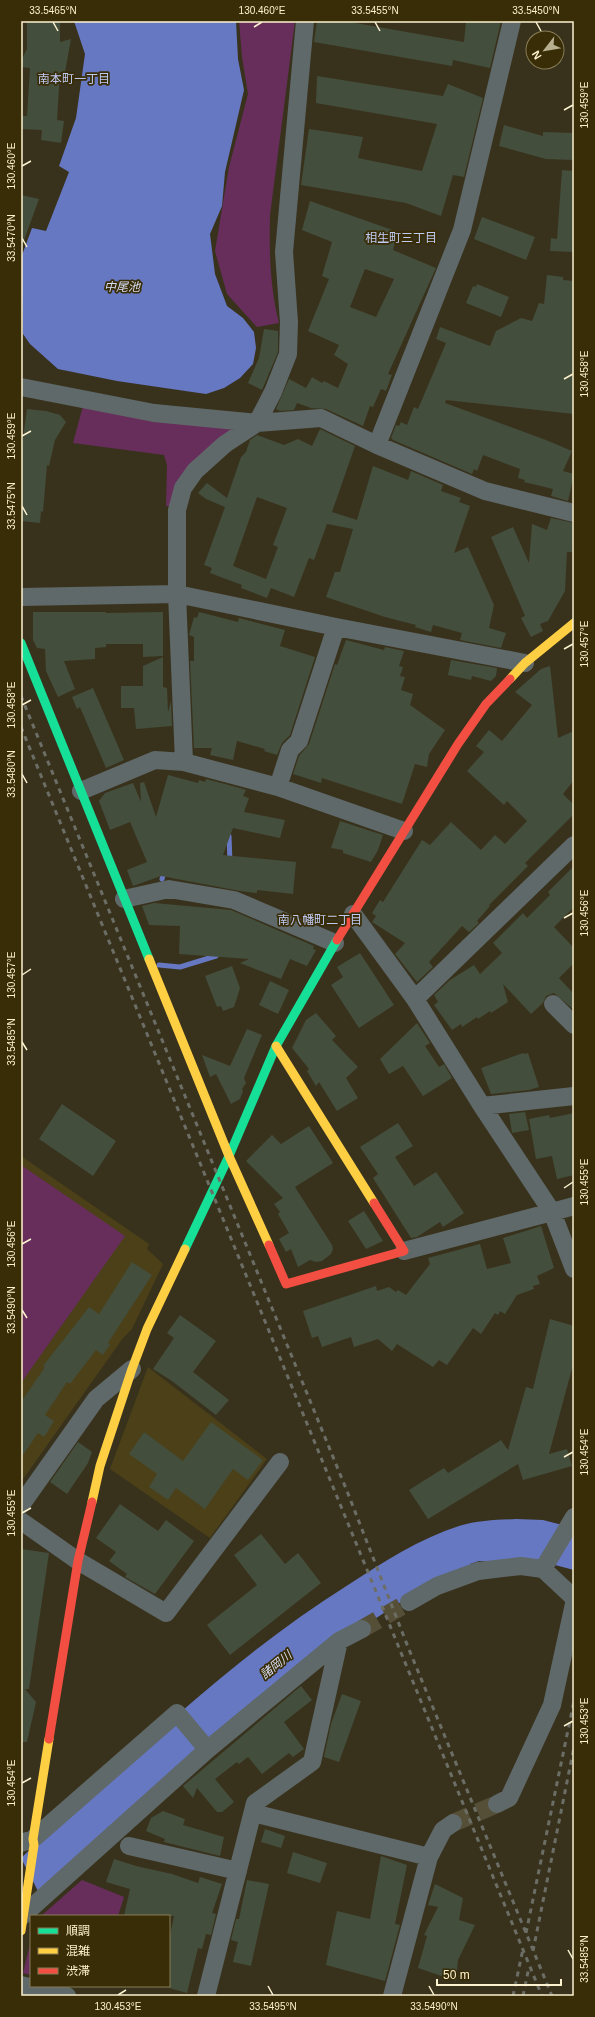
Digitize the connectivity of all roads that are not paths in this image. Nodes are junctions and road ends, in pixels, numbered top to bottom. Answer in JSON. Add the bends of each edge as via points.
{"nodes":[{"id":1,"x":305,"y":21,"type":"edge"},
{"id":2,"x":512,"y":21,"type":"edge"},
{"id":3,"x":22,"y":393,"type":"edge"},
{"id":4,"x":257,"y":423,"type":"junction"},
{"id":5,"x":377,"y":445,"type":"junction"},
{"id":6,"x":574,"y":513,"type":"edge"},
{"id":7,"x":177,"y":594,"type":"junction"},
{"id":8,"x":21,"y":597,"type":"edge"},
{"id":9,"x":574,"y":623,"type":"edge"},
{"id":10,"x":336,"y":627,"type":"junction"},
{"id":11,"x":21,"y":643,"type":"edge"},
{"id":12,"x":525,"y":662,"type":"junction"},
{"id":13,"x":184,"y":762,"type":"junction"},
{"id":14,"x":278,"y":787,"type":"junction"},
{"id":15,"x":81,"y":791,"type":"junction"},
{"id":16,"x":404,"y":831,"type":"junction"},
{"id":17,"x":574,"y":845,"type":"edge"},
{"id":18,"x":124,"y":899,"type":"junction"},
{"id":19,"x":353,"y":914,"type":"junction"},
{"id":20,"x":335,"y":943,"type":"junction"},
{"id":21,"x":415,"y":999,"type":"junction"},
{"id":22,"x":553,"y":1004,"type":"dead end"},
{"id":23,"x":574,"y":1025,"type":"edge"},
{"id":24,"x":276,"y":1046,"type":"junction"},
{"id":25,"x":574,"y":1096,"type":"edge"},
{"id":26,"x":482,"y":1106,"type":"junction"},
{"id":27,"x":229,"y":1156,"type":"junction"},
{"id":28,"x":574,"y":1206,"type":"edge"},
{"id":29,"x":552,"y":1212,"type":"junction"},
{"id":30,"x":404,"y":1251,"type":"junction"},
{"id":31,"x":574,"y":1269,"type":"edge"},
{"id":32,"x":132,"y":1369,"type":"junction"},
{"id":33,"x":280,"y":1462,"type":"dead end"},
{"id":34,"x":21,"y":1505,"type":"edge"},
{"id":35,"x":574,"y":1517,"type":"edge"},
{"id":36,"x":21,"y":1521,"type":"edge"},
{"id":37,"x":78,"y":1561,"type":"junction"},
{"id":38,"x":543,"y":1569,"type":"junction"},
{"id":39,"x":574,"y":1598,"type":"edge"},
{"id":40,"x":409,"y":1602,"type":"tunnel mouth"},
{"id":41,"x":574,"y":1604,"type":"edge"},
{"id":42,"x":362,"y":1628,"type":"tunnel mouth"},
{"id":43,"x":339,"y":1642,"type":"junction"},
{"id":44,"x":207,"y":1749,"type":"dead end"},
{"id":45,"x":496,"y":1804,"type":"tunnel mouth"},
{"id":46,"x":253,"y":1813,"type":"junction"},
{"id":47,"x":453,"y":1823,"type":"tunnel mouth"},
{"id":48,"x":29,"y":1842,"type":"edge"},
{"id":49,"x":129,"y":1846,"type":"dead end"},
{"id":50,"x":429,"y":1857,"type":"junction"},
{"id":51,"x":238,"y":1871,"type":"junction"},
{"id":52,"x":23,"y":1917,"type":"edge"},
{"id":53,"x":21,"y":1985,"type":"edge"},
{"id":54,"x":67,"y":1996,"type":"edge"},
{"id":55,"x":206,"y":1996,"type":"edge"},
{"id":56,"x":392,"y":1996,"type":"edge"}],
"edges":[{"from":1,"to":4,"type":"street","via":[[284,252],[289,322],[288,354]]},
{"from":2,"to":5,"type":"street","via":[[462,230]]},
{"from":3,"to":4,"type":"street","via":[[154,413]]},
{"from":4,"to":5,"type":"street","via":[[321,418]]},
{"from":4,"to":7,"type":"street","via":[[225,444],[195,471],[183,488],[177,510]]},
{"from":5,"to":6,"type":"street","via":[[485,491]]},
{"from":7,"to":8,"type":"street"},
{"from":7,"to":10,"type":"street"},
{"from":7,"to":13,"type":"street"},
{"from":9,"to":12,"type":"street"},
{"from":10,"to":12,"type":"street"},
{"from":10,"to":14,"type":"street","via":[[299,741],[290,750]]},
{"from":11,"to":15,"type":"street"},
{"from":12,"to":16,"type":"street","via":[[486,704]]},
{"from":13,"to":14,"type":"street"},
{"from":13,"to":15,"type":"street","via":[[156,760]]},
{"from":14,"to":16,"type":"street"},
{"from":15,"to":18,"type":"street"},
{"from":16,"to":19,"type":"street"},
{"from":17,"to":21,"type":"street"},
{"from":18,"to":20,"type":"street","via":[[169,889],[234,900]]},
{"from":18,"to":27,"type":"street"},
{"from":19,"to":20,"type":"street"},
{"from":19,"to":21,"type":"street"},
{"from":20,"to":24,"type":"street"},
{"from":21,"to":26,"type":"street"},
{"from":22,"to":23,"type":"street"},
{"from":24,"to":27,"type":"street"},
{"from":24,"to":30,"type":"street"},
{"from":25,"to":26,"type":"street"},
{"from":26,"to":29,"type":"street"},
{"from":27,"to":30,"type":"street","via":[[286,1284]]},
{"from":27,"to":32,"type":"street","via":[[151,1322]]},
{"from":28,"to":29,"type":"street"},
{"from":29,"to":30,"type":"street"},
{"from":29,"to":31,"type":"street"},
{"from":32,"to":34,"type":"street","via":[[96,1399]]},
{"from":32,"to":37,"type":"street","via":[[100,1466]]},
{"from":33,"to":37,"type":"street","via":[[166,1613]]},
{"from":35,"to":38,"type":"street"},
{"from":36,"to":37,"type":"street"},
{"from":37,"to":48,"type":"street"},
{"from":38,"to":39,"type":"street"},
{"from":38,"to":40,"type":"street","via":[[521,1566],[478,1571],[437,1586]]},
{"from":41,"to":45,"type":"street","via":[[552,1705],[509,1798]]},
{"from":42,"to":43,"type":"street"},
{"from":43,"to":46,"type":"street","via":[[312,1762],[255,1803]]},
{"from":43,"to":52,"type":"street","via":[[208,1750]]},
{"from":44,"to":48,"type":"street","via":[[177,1713]]},
{"from":46,"to":50,"type":"street"},
{"from":46,"to":51,"type":"street"},
{"from":47,"to":50,"type":"street","via":[[443,1830]]},
{"from":48,"to":52,"type":"street"},
{"from":49,"to":51,"type":"street"},
{"from":50,"to":56,"type":"street"},
{"from":51,"to":55,"type":"street"},
{"from":53,"to":54,"type":"street"}]}
